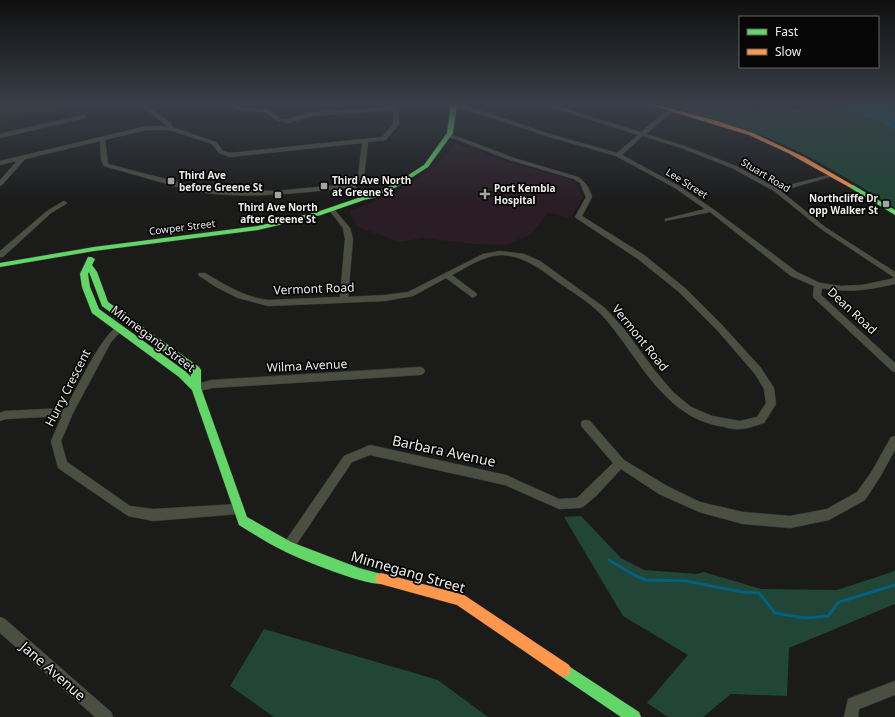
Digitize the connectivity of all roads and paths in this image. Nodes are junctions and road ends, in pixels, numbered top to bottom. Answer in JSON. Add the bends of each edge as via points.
{"nodes":[{"id":1,"x":113,"y":136,"type":"edge"},
{"id":2,"x":195,"y":136,"type":"edge"},
{"id":3,"x":386,"y":136,"type":"edge"},
{"id":4,"x":448,"y":136,"type":"edge"},
{"id":5,"x":450,"y":136,"type":"edge"},
{"id":6,"x":553,"y":136,"type":"edge"},
{"id":7,"x":641,"y":136,"type":"edge"},
{"id":8,"x":647,"y":136,"type":"edge"},
{"id":9,"x":757,"y":136,"type":"edge"},
{"id":10,"x":102,"y":139,"type":"junction"},
{"id":11,"x":365,"y":141,"type":"junction"},
{"id":12,"x":618,"y":155,"type":"junction"},
{"id":13,"x":22,"y":158,"type":"junction"},
{"id":14,"x":0,"y":163,"type":"edge"},
{"id":15,"x":412,"y":173,"type":"junction"},
{"id":16,"x":831,"y":175,"type":"junction"},
{"id":17,"x":0,"y":184,"type":"edge"},
{"id":18,"x":351,"y":186,"type":"junction"},
{"id":19,"x":776,"y":190,"type":"junction"},
{"id":20,"x":363,"y":198,"type":"junction"},
{"id":21,"x":64,"y":203,"type":"dead end"},
{"id":22,"x":332,"y":210,"type":"junction"},
{"id":23,"x":711,"y":210,"type":"junction"},
{"id":24,"x":895,"y":213,"type":"edge"},
{"id":25,"x":667,"y":220,"type":"dead end"},
{"id":26,"x":94,"y":248,"type":"junction"},
{"id":27,"x":0,"y":255,"type":"edge"},
{"id":28,"x":0,"y":265,"type":"edge"},
{"id":29,"x":90,"y":266,"type":"junction"},
{"id":30,"x":202,"y":275,"type":"dead end"},
{"id":31,"x":448,"y":275,"type":"junction"},
{"id":32,"x":895,"y":276,"type":"edge"},
{"id":33,"x":895,"y":281,"type":"edge"},
{"id":34,"x":818,"y":285,"type":"junction"},
{"id":35,"x":473,"y":295,"type":"dead end"},
{"id":36,"x":344,"y":299,"type":"junction"},
{"id":37,"x":119,"y":329,"type":"junction"},
{"id":38,"x":895,"y":368,"type":"edge"},
{"id":39,"x":420,"y":372,"type":"dead end"},
{"id":40,"x":196,"y":388,"type":"junction"},
{"id":41,"x":69,"y":412,"type":"junction"},
{"id":42,"x":0,"y":417,"type":"edge"},
{"id":43,"x":586,"y":424,"type":"dead end"},
{"id":44,"x":895,"y":440,"type":"edge"},
{"id":45,"x":620,"y":462,"type":"junction"},
{"id":46,"x":238,"y":509,"type":"junction"},
{"id":47,"x":288,"y":546,"type":"junction"},
{"id":48,"x":0,"y":624,"type":"edge"},
{"id":49,"x":895,"y":688,"type":"edge"},
{"id":50,"x":106,"y":717,"type":"edge"},
{"id":51,"x":634,"y":717,"type":"edge"},
{"id":52,"x":851,"y":717,"type":"edge"}],
"edges":[{"from":1,"to":10,"type":"street"},
{"from":2,"to":11,"type":"street","via":[[214,143],[220,152],[230,155]]},
{"from":3,"to":11,"type":"street","via":[[384,139]]},
{"from":4,"to":15,"type":"main road","name":"Cowper Street","via":[[439,150]]},
{"from":5,"to":31,"type":"street","name":"Vermont Road","via":[[582,182],[589,197],[578,217],[641,257],[682,290],[758,370],[769,388],[771,404],[760,420],[740,424],[711,420],[688,410],[670,395],[602,310],[537,263],[521,256],[500,253],[483,256]]},
{"from":6,"to":12,"type":"street","name":"Lee Street"},
{"from":7,"to":12,"type":"street"},
{"from":8,"to":19,"type":"street","name":"Stuart Road","via":[[710,157]]},
{"from":9,"to":16,"type":"main road","via":[[790,151]]},
{"from":10,"to":13,"type":"street"},
{"from":10,"to":18,"type":"street","via":[[103,161],[106,165],[197,190],[275,193]]},
{"from":11,"to":18,"type":"street","via":[[362,178]]},
{"from":12,"to":23,"type":"street","name":"Lee Street","via":[[677,187]]},
{"from":13,"to":14,"type":"street"},
{"from":13,"to":17,"type":"street"},
{"from":15,"to":20,"type":"main road","name":"Cowper Street"},
{"from":15,"to":20,"type":"main road","name":"Cowper Street","via":[[375,196]]},
{"from":16,"to":19,"type":"street"},
{"from":16,"to":24,"type":"main road"},
{"from":18,"to":20,"type":"street"},
{"from":19,"to":32,"type":"street","name":"Stuart Road","via":[[823,228]]},
{"from":20,"to":22,"type":"main road","name":"Cowper Street"},
{"from":21,"to":27,"type":"street","via":[[49,212]]},
{"from":22,"to":26,"type":"main road","name":"Cowper Street","via":[[258,228]]},
{"from":22,"to":36,"type":"street","via":[[346,228],[349,239]]},
{"from":23,"to":25,"type":"street"},
{"from":23,"to":34,"type":"street","name":"Lee Street","via":[[794,274]]},
{"from":26,"to":28,"type":"main road","name":"Cowper Street"},
{"from":26,"to":29,"type":"main road","name":"Minnegang Street"},
{"from":29,"to":37,"type":"main road","name":"Minnegang Street","via":[[84,274],[95,311]]},
{"from":29,"to":40,"type":"main road","name":"Minnegang Street","via":[[105,304],[196,370]]},
{"from":30,"to":36,"type":"street","name":"Vermont Road","via":[[236,295],[252,301],[268,303]]},
{"from":31,"to":35,"type":"street"},
{"from":31,"to":36,"type":"street","name":"Vermont Road","via":[[410,294],[385,298]]},
{"from":33,"to":34,"type":"street","name":"Lee Street","via":[[862,288],[841,289]]},
{"from":34,"to":38,"type":"street","name":"Dean Road","via":[[817,296]]},
{"from":37,"to":40,"type":"main road","name":"Minnegang Street","via":[[182,374]]},
{"from":37,"to":41,"type":"street","name":"Hurry Crescent","via":[[108,340]]},
{"from":39,"to":40,"type":"street","name":"Wilma Avenue","via":[[212,384]]},
{"from":40,"to":46,"type":"main road","name":"Minnegang Street"},
{"from":41,"to":42,"type":"street"},
{"from":41,"to":46,"type":"street","name":"Hurry Crescent","via":[[56,441],[62,465],[128,511],[153,515]]},
{"from":43,"to":45,"type":"street"},
{"from":44,"to":45,"type":"street","via":[[861,496],[830,514],[790,522],[743,518],[699,507],[663,490]]},
{"from":45,"to":47,"type":"street","name":"Barbara Avenue","via":[[594,491],[578,503],[559,504],[506,480],[370,450],[348,459]]},
{"from":46,"to":47,"type":"main road","name":"Minnegang Street","via":[[243,521]]},
{"from":47,"to":51,"type":"main road","name":"Minnegang Street","via":[[359,574],[460,599]]},
{"from":48,"to":50,"type":"street","name":"Jane Avenue"},
{"from":49,"to":52,"type":"street","via":[[853,704]]}]}
